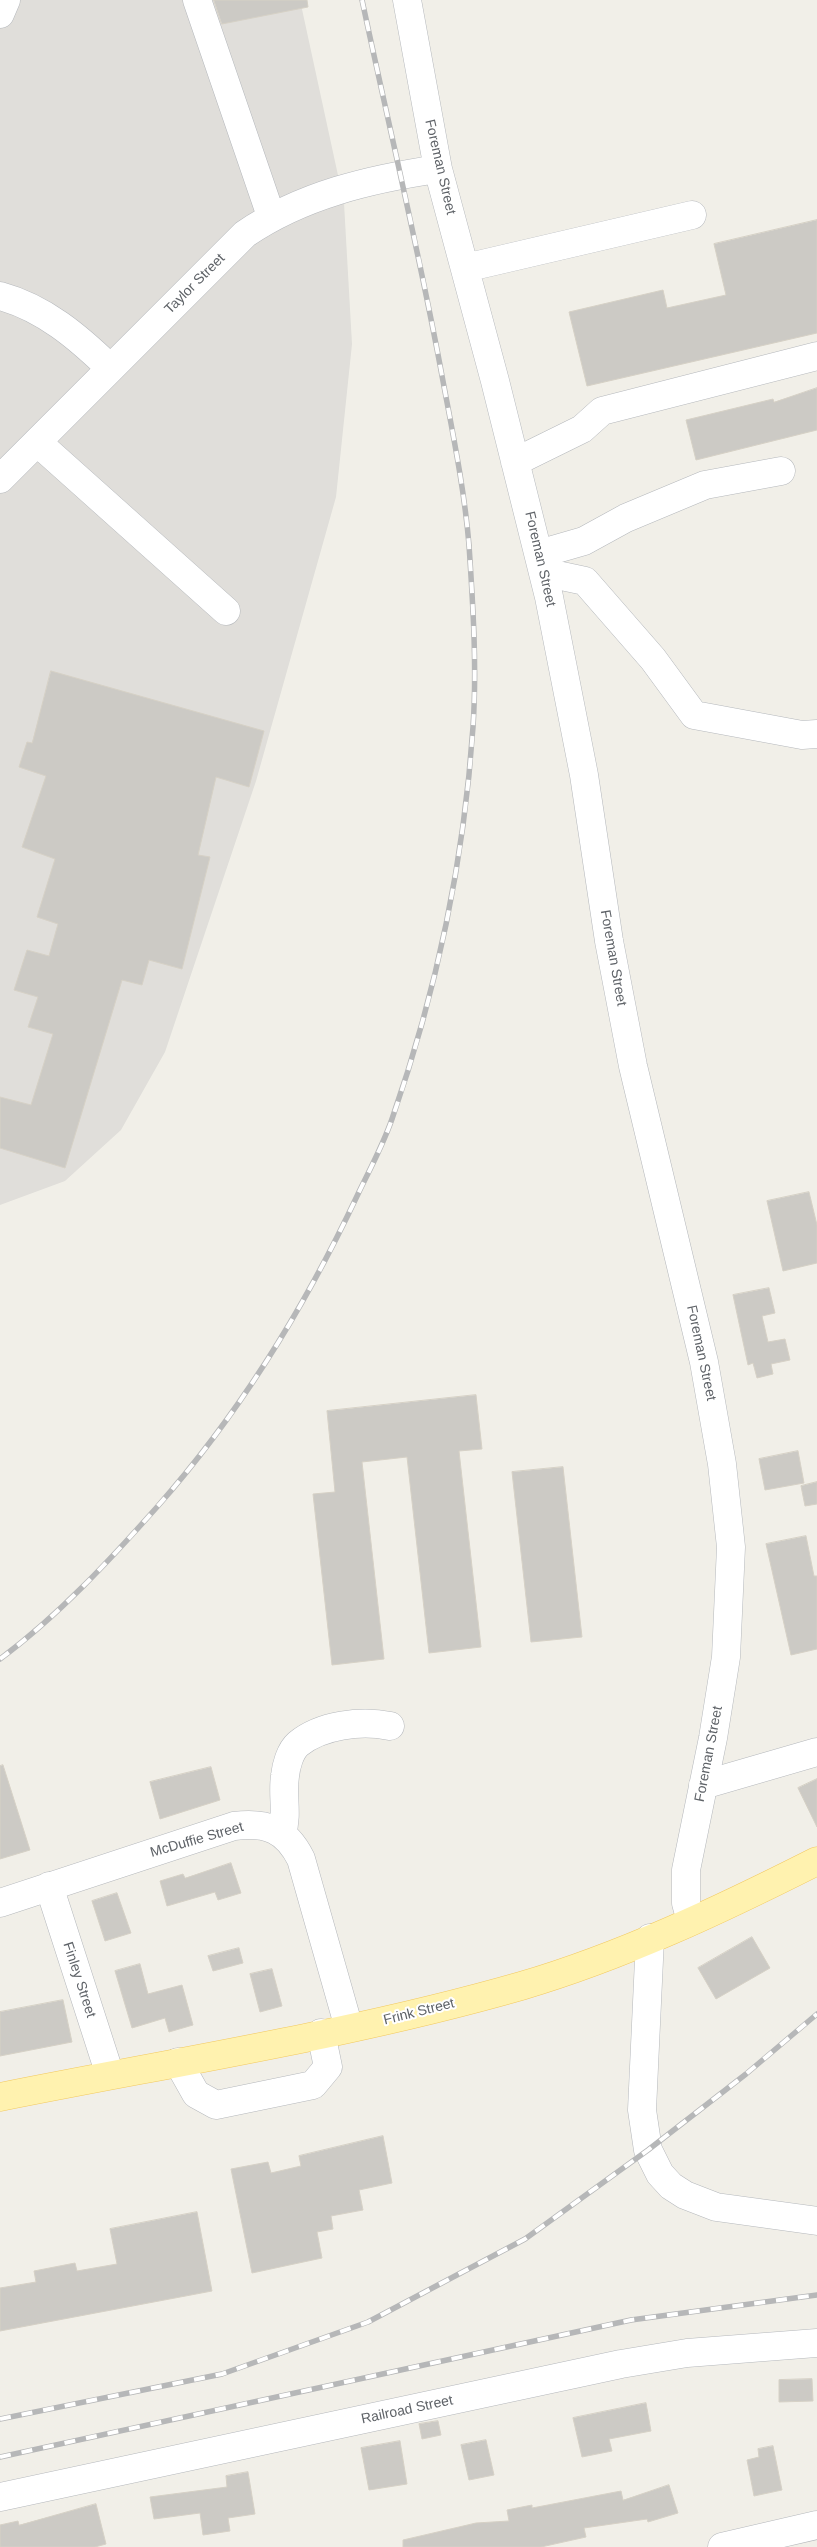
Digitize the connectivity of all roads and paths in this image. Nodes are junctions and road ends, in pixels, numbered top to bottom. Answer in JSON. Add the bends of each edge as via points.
{"nodes":[{"id":1,"x":6,"y":0,"type":"edge"},
{"id":2,"x":197,"y":0,"type":"edge"},
{"id":3,"x":407,"y":0,"type":"edge"},
{"id":4,"x":0,"y":14,"type":"edge"},
{"id":5,"x":438,"y":169,"type":"junction"},
{"id":6,"x":692,"y":215,"type":"dead end"},
{"id":7,"x":271,"y":216,"type":"junction"},
{"id":8,"x":465,"y":268,"type":"junction"},
{"id":9,"x":0,"y":296,"type":"edge"},
{"id":10,"x":817,"y":356,"type":"edge"},
{"id":11,"x":110,"y":368,"type":"junction"},
{"id":12,"x":36,"y":442,"type":"junction"},
{"id":13,"x":515,"y":462,"type":"junction"},
{"id":14,"x":782,"y":471,"type":"dead end"},
{"id":15,"x":0,"y":479,"type":"edge"},
{"id":16,"x":541,"y":563,"type":"junction"},
{"id":17,"x":226,"y":611,"type":"dead end"},
{"id":18,"x":817,"y":734,"type":"edge"},
{"id":19,"x":390,"y":1726,"type":"dead end"},
{"id":20,"x":817,"y":1752,"type":"edge"},
{"id":21,"x":703,"y":1785,"type":"junction"},
{"id":22,"x":282,"y":1833,"type":"junction"},
{"id":23,"x":817,"y":1861,"type":"edge"},
{"id":24,"x":49,"y":1886,"type":"junction"},
{"id":25,"x":0,"y":1903,"type":"edge"},
{"id":26,"x":691,"y":1921,"type":"junction"},
{"id":27,"x":650,"y":1938,"type":"junction"},
{"id":28,"x":349,"y":2028,"type":"junction"},
{"id":29,"x":321,"y":2034,"type":"junction"},
{"id":30,"x":178,"y":2062,"type":"junction"},
{"id":31,"x":110,"y":2075,"type":"junction"},
{"id":32,"x":0,"y":2097,"type":"edge"},
{"id":33,"x":817,"y":2221,"type":"edge"},
{"id":34,"x":817,"y":2343,"type":"edge"},
{"id":35,"x":0,"y":2497,"type":"edge"},
{"id":36,"x":817,"y":2525,"type":"edge"},
{"id":37,"x":722,"y":2547,"type":"edge"}],
"edges":[{"from":1,"to":4,"type":"street"},
{"from":2,"to":7,"type":"street"},
{"from":3,"to":5,"type":"street","name":"Foreman Street"},
{"from":5,"to":7,"type":"street","name":"Taylor Street","via":[[399,175],[335,192]]},
{"from":5,"to":8,"type":"street","name":"Foreman Street"},
{"from":6,"to":8,"type":"street"},
{"from":7,"to":11,"type":"street","name":"Taylor Street","via":[[233,245]]},
{"from":8,"to":13,"type":"street","name":"Foreman Street"},
{"from":9,"to":11,"type":"street","via":[[12,299],[73,332]]},
{"from":10,"to":13,"type":"street","via":[[602,411],[582,429]]},
{"from":11,"to":12,"type":"street","name":"Taylor Street"},
{"from":12,"to":15,"type":"street","name":"Taylor Street"},
{"from":12,"to":17,"type":"street"},
{"from":13,"to":16,"type":"street","name":"Foreman Street"},
{"from":14,"to":16,"type":"street","via":[[705,485],[626,518]]},
{"from":16,"to":18,"type":"street","via":[[585,581],[653,659],[694,715],[802,735]]},
{"from":16,"to":21,"type":"street","name":"Foreman Street","via":[[584,775],[609,941],[633,1066],[702,1352],[722,1464],[731,1547],[730,1594],[724,1673]]},
{"from":19,"to":22,"type":"street","via":[[360,1723],[315,1733],[296,1745],[285,1775],[286,1819]]},
{"from":20,"to":21,"type":"street"},
{"from":21,"to":26,"type":"street","name":"Foreman Street","via":[[686,1870],[686,1903]]},
{"from":22,"to":24,"type":"street","name":"McDuffie Street","via":[[267,1826],[234,1826]]},
{"from":22,"to":28,"type":"street","via":[[294,1845],[301,1859]]},
{"from":23,"to":26,"type":"main road","name":"Frink Street","via":[[741,1900]]},
{"from":24,"to":25,"type":"street","name":"McDuffie Street"},
{"from":24,"to":31,"type":"street","name":"Finley Street"},
{"from":26,"to":27,"type":"main road","name":"Frink Street"},
{"from":27,"to":28,"type":"main road","name":"Frink Street","via":[[523,1985],[412,2016]]},
{"from":27,"to":33,"type":"street","via":[[642,2110],[648,2150],[660,2174],[685,2195],[716,2207]]},
{"from":28,"to":29,"type":"main road","name":"Frink Street"},
{"from":29,"to":30,"type":"main road","name":"Frink Street"},
{"from":29,"to":30,"type":"street","via":[[328,2067],[313,2085],[216,2105],[196,2094]]},
{"from":30,"to":31,"type":"main road","name":"Frink Street"},
{"from":31,"to":32,"type":"main road","name":"Frink Street"},
{"from":34,"to":35,"type":"street","name":"Railroad Street","via":[[687,2353],[621,2364]]},
{"from":36,"to":37,"type":"street"}]}
